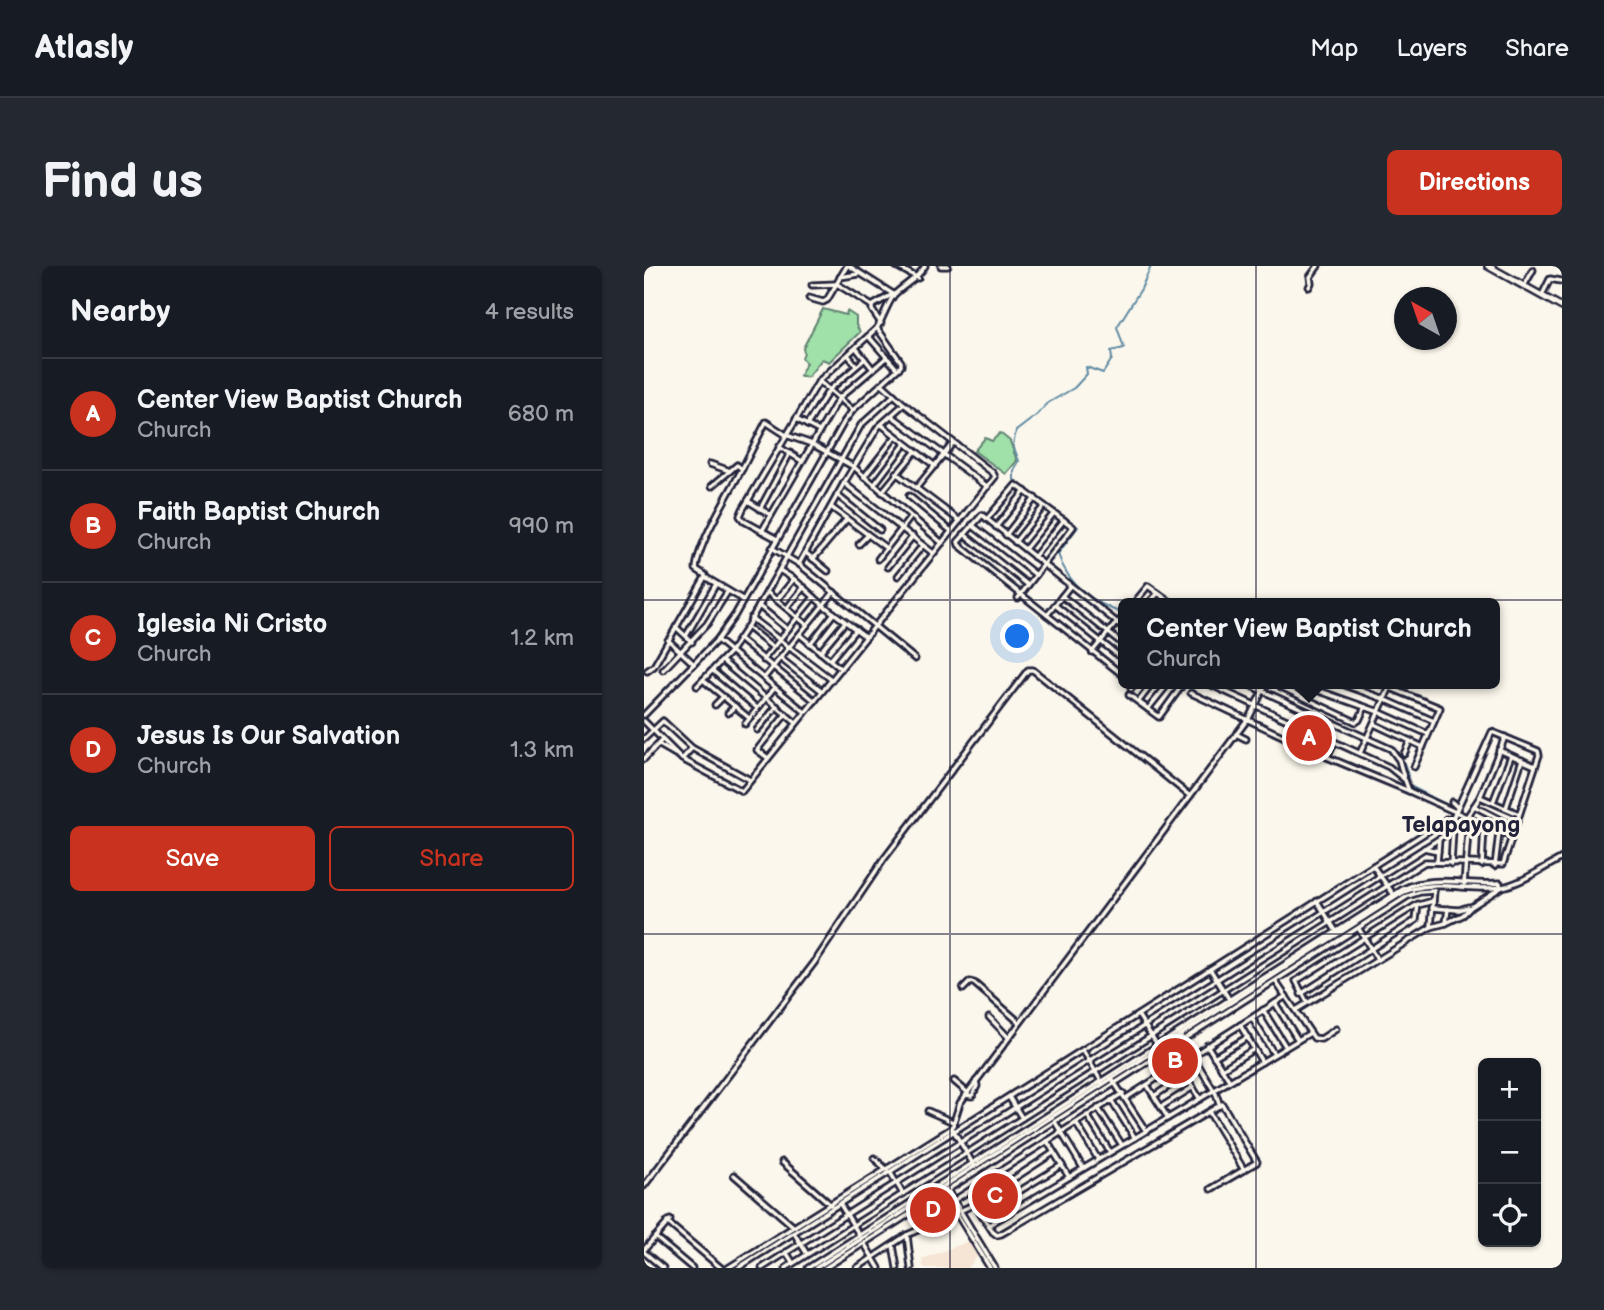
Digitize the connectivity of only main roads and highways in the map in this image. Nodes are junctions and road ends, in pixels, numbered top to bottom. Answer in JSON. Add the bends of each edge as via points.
{"nodes":[{"id":1,"x":1488,"y":266,"type":"edge"},
{"id":2,"x":1562,"y":307,"type":"edge"}],
"edges":[{"from":1,"to":2,"type":"main road"}]}
